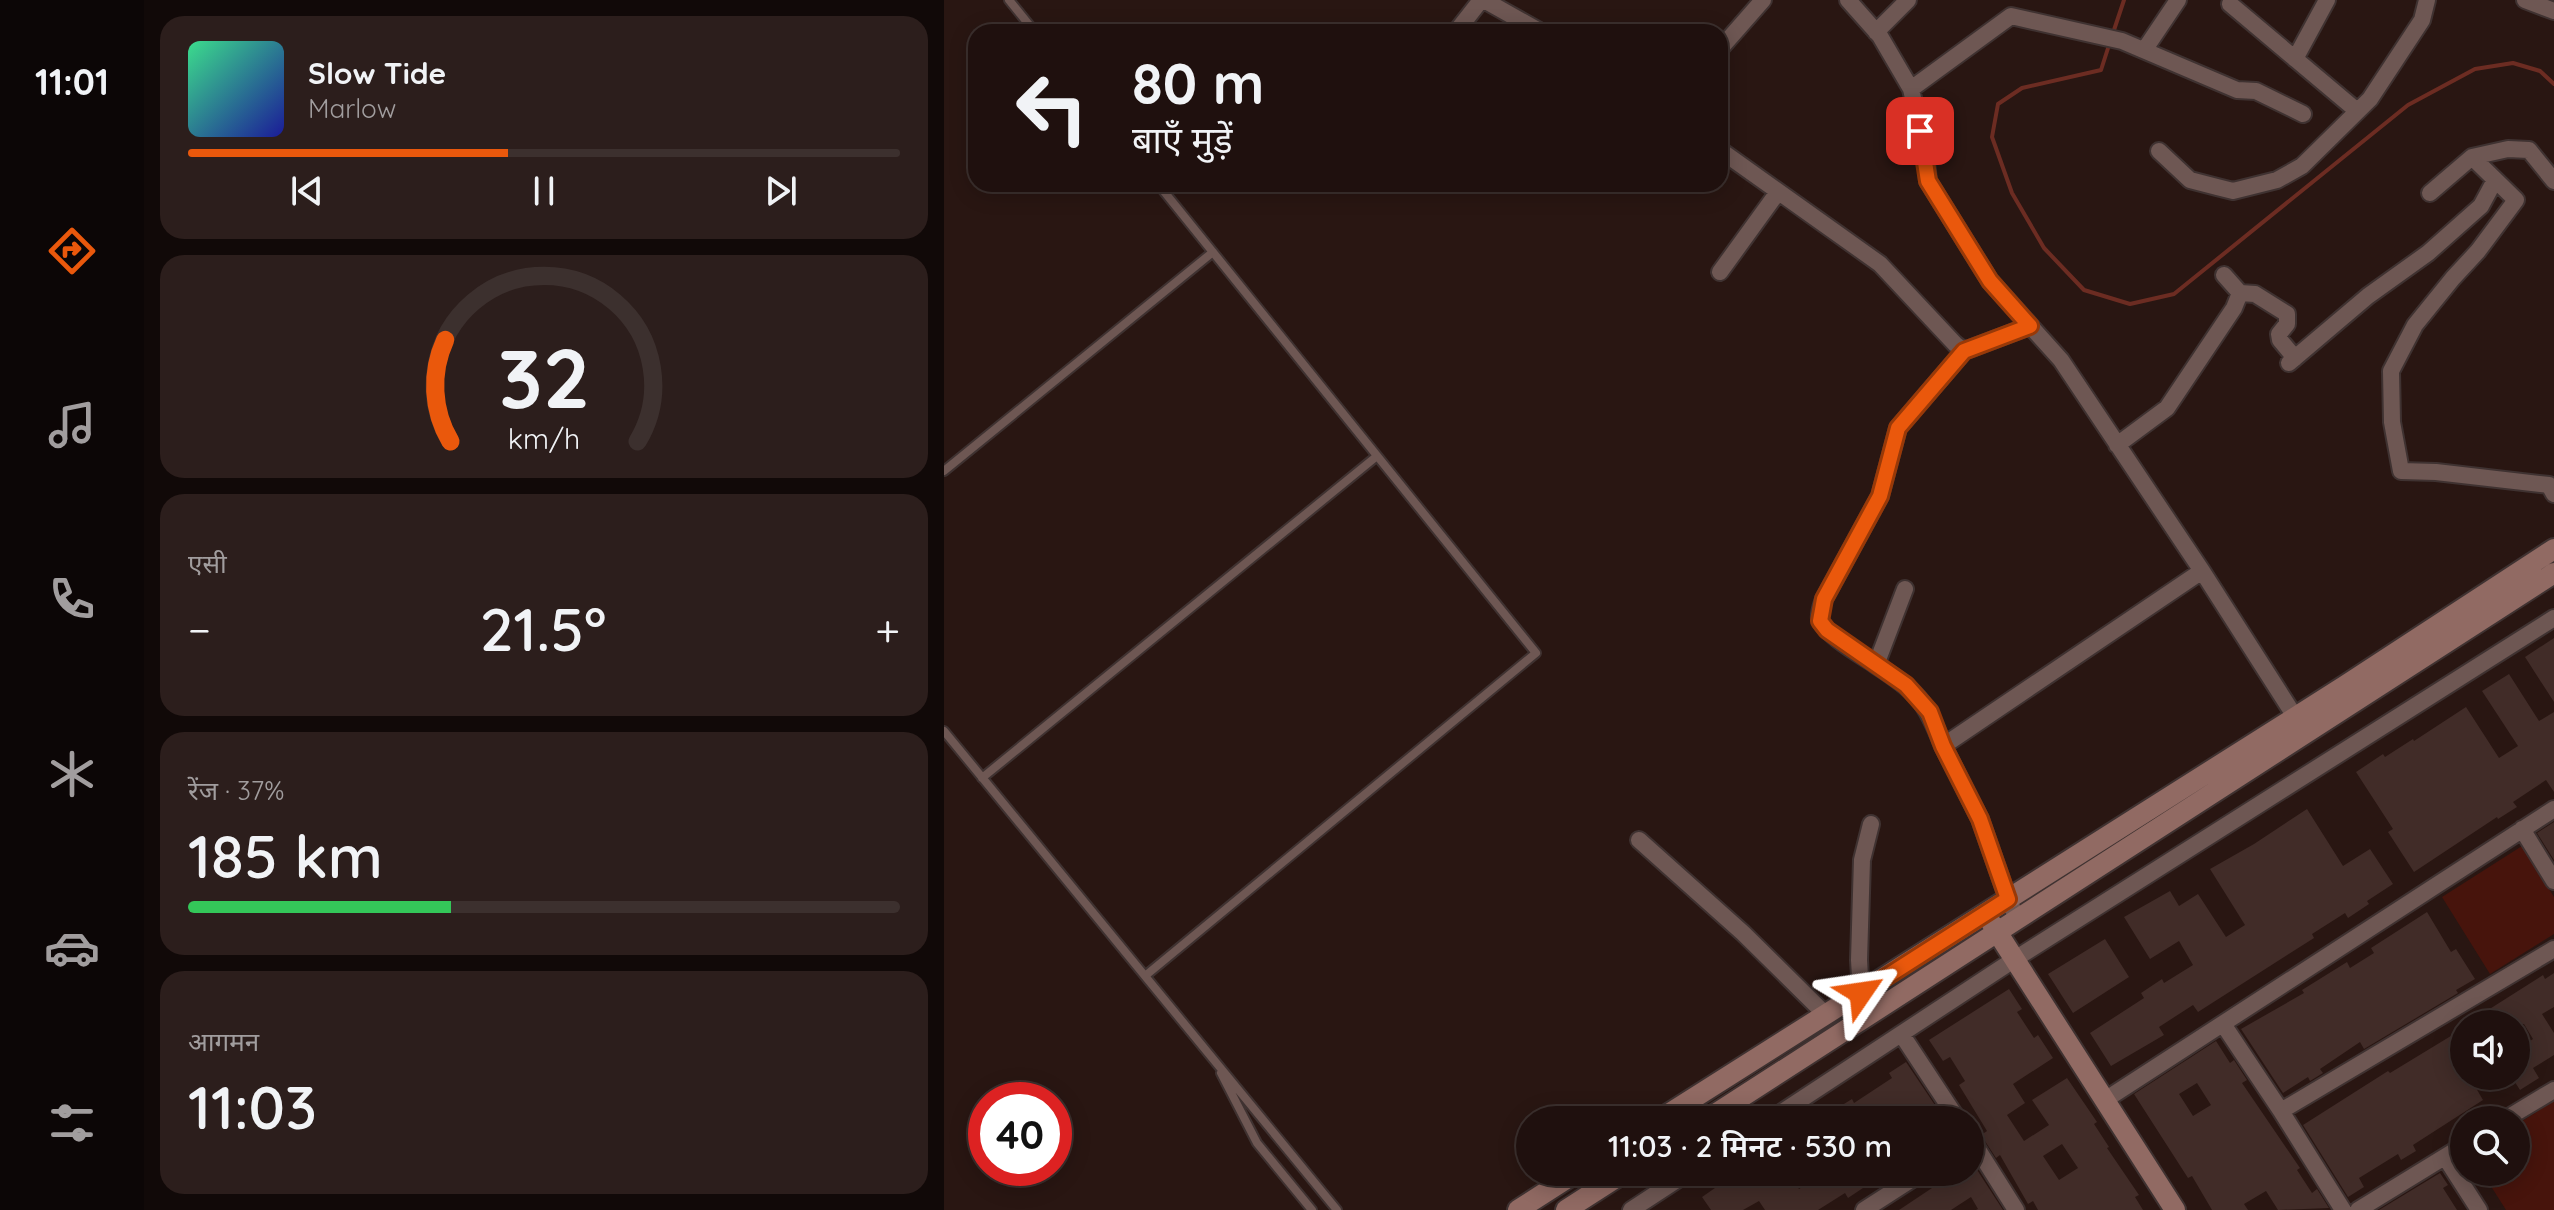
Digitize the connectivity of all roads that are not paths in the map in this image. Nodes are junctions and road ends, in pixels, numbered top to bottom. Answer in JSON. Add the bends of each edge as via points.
{"nodes":[{"id":1,"x":1009,"y":0,"type":"edge"},
{"id":2,"x":1482,"y":0,"type":"edge"},
{"id":3,"x":1763,"y":0,"type":"edge"},
{"id":4,"x":1848,"y":0,"type":"edge"},
{"id":5,"x":1908,"y":0,"type":"edge"},
{"id":6,"x":2178,"y":0,"type":"edge"},
{"id":7,"x":2327,"y":0,"type":"edge"},
{"id":8,"x":2427,"y":0,"type":"edge"},
{"id":9,"x":2525,"y":0,"type":"edge"},
{"id":10,"x":2230,"y":1,"type":"edge"},
{"id":11,"x":2554,"y":11,"type":"edge"},
{"id":12,"x":1028,"y":24,"type":"edge"},
{"id":13,"x":1462,"y":24,"type":"edge"},
{"id":14,"x":1526,"y":24,"type":"edge"},
{"id":15,"x":1876,"y":32,"type":"junction"},
{"id":16,"x":1728,"y":40,"type":"edge"},
{"id":17,"x":2145,"y":49,"type":"junction"},
{"id":18,"x":2295,"y":59,"type":"junction"},
{"id":19,"x":1911,"y":89,"type":"junction"},
{"id":20,"x":2356,"y":110,"type":"junction"},
{"id":21,"x":2303,"y":114,"type":"dead end"},
{"id":22,"x":2159,"y":151,"type":"dead end"},
{"id":23,"x":1728,"y":156,"type":"edge"},
{"id":24,"x":2472,"y":157,"type":"junction"},
{"id":25,"x":2495,"y":180,"type":"junction"},
{"id":26,"x":2554,"y":181,"type":"edge"},
{"id":27,"x":1164,"y":192,"type":"edge"},
{"id":28,"x":1778,"y":192,"type":"junction"},
{"id":29,"x":2430,"y":193,"type":"dead end"},
{"id":30,"x":1213,"y":252,"type":"junction"},
{"id":31,"x":1720,"y":272,"type":"dead end"},
{"id":32,"x":2224,"y":275,"type":"dead end"},
{"id":33,"x":2240,"y":293,"type":"junction"},
{"id":34,"x":2030,"y":326,"type":"junction"},
{"id":35,"x":1964,"y":351,"type":"junction"},
{"id":36,"x":2117,"y":445,"type":"junction"},
{"id":37,"x":1377,"y":456,"type":"junction"},
{"id":38,"x":944,"y":471,"type":"edge"},
{"id":39,"x":2554,"y":494,"type":"edge"},
{"id":40,"x":2554,"y":549,"type":"edge"},
{"id":41,"x":2202,"y":571,"type":"junction"},
{"id":42,"x":2554,"y":573,"type":"edge"},
{"id":43,"x":1905,"y":589,"type":"dead end"},
{"id":44,"x":2554,"y":618,"type":"edge"},
{"id":45,"x":1876,"y":665,"type":"junction"},
{"id":46,"x":2301,"y":725,"type":"junction"},
{"id":47,"x":944,"y":731,"type":"edge"},
{"id":48,"x":1943,"y":746,"type":"junction"},
{"id":49,"x":982,"y":778,"type":"junction"},
{"id":50,"x":2554,"y":809,"type":"edge"},
{"id":51,"x":1871,"y":824,"type":"dead end"},
{"id":52,"x":2522,"y":829,"type":"junction"},
{"id":53,"x":1639,"y":840,"type":"dead end"},
{"id":54,"x":2554,"y":881,"type":"edge"},
{"id":55,"x":2008,"y":899,"type":"junction"},
{"id":56,"x":1985,"y":915,"type":"junction"},
{"id":57,"x":2018,"y":920,"type":"junction"},
{"id":58,"x":1998,"y":933,"type":"junction"},
{"id":59,"x":2554,"y":949,"type":"edge"},
{"id":60,"x":2015,"y":959,"type":"junction"},
{"id":61,"x":1145,"y":976,"type":"junction"},
{"id":62,"x":1861,"y":993,"type":"junction"},
{"id":63,"x":1826,"y":1015,"type":"junction"},
{"id":64,"x":2223,"y":1024,"type":"junction"},
{"id":65,"x":1902,"y":1035,"type":"junction"},
{"id":66,"x":1213,"y":1059,"type":"junction"},
{"id":67,"x":2554,"y":1090,"type":"edge"},
{"id":68,"x":2105,"y":1100,"type":"junction"},
{"id":69,"x":1681,"y":1106,"type":"edge"},
{"id":70,"x":1728,"y":1106,"type":"edge"},
{"id":71,"x":1792,"y":1106,"type":"edge"},
{"id":72,"x":1949,"y":1106,"type":"edge"},
{"id":73,"x":2527,"y":1106,"type":"edge"},
{"id":74,"x":2281,"y":1111,"type":"junction"},
{"id":75,"x":2450,"y":1154,"type":"edge"},
{"id":76,"x":2445,"y":1157,"type":"junction"},
{"id":77,"x":1984,"y":1160,"type":"edge"},
{"id":78,"x":1555,"y":1186,"type":"edge"},
{"id":79,"x":1603,"y":1186,"type":"edge"},
{"id":80,"x":1668,"y":1186,"type":"edge"},
{"id":81,"x":1901,"y":1186,"type":"edge"},
{"id":82,"x":1312,"y":1210,"type":"edge"},
{"id":83,"x":1337,"y":1210,"type":"edge"},
{"id":84,"x":1518,"y":1210,"type":"edge"},
{"id":85,"x":1566,"y":1210,"type":"edge"},
{"id":86,"x":1631,"y":1210,"type":"edge"},
{"id":87,"x":1864,"y":1210,"type":"edge"},
{"id":88,"x":2016,"y":1210,"type":"edge"},
{"id":89,"x":2175,"y":1210,"type":"edge"},
{"id":90,"x":2343,"y":1210,"type":"edge"},
{"id":91,"x":2358,"y":1210,"type":"edge"},
{"id":92,"x":2479,"y":1210,"type":"edge"}],
"edges":[{"from":1,"to":12,"type":"lane"},
{"from":2,"to":13,"type":"street"},
{"from":2,"to":14,"type":"street"},
{"from":3,"to":16,"type":"street"},
{"from":4,"to":15,"type":"street"},
{"from":5,"to":15,"type":"street"},
{"from":6,"to":17,"type":"street"},
{"from":7,"to":18,"type":"street"},
{"from":8,"to":20,"type":"street","via":[[2422,20],[2370,99]]},
{"from":9,"to":11,"type":"street"},
{"from":10,"to":18,"type":"street"},
{"from":15,"to":19,"type":"street"},
{"from":17,"to":19,"type":"street","via":[[2011,16]]},
{"from":17,"to":21,"type":"street"},
{"from":18,"to":20,"type":"street"},
{"from":19,"to":34,"type":"street","via":[[1928,181],[1990,281]]},
{"from":20,"to":22,"type":"street","via":[[2302,166],[2249,189],[2233,191],[2190,180]]},
{"from":23,"to":28,"type":"street"},
{"from":24,"to":25,"type":"street"},
{"from":24,"to":26,"type":"street","via":[[2529,150]]},
{"from":24,"to":29,"type":"street"},
{"from":25,"to":33,"type":"street","via":[[2481,206],[2460,225],[2292,360],[2279,334],[2287,314],[2255,294]]},
{"from":25,"to":39,"type":"street","via":[[2516,200],[2415,325],[2391,371],[2392,422],[2401,471],[2549,485]]},
{"from":27,"to":30,"type":"lane"},
{"from":28,"to":31,"type":"street"},
{"from":28,"to":35,"type":"street","via":[[1880,264]]},
{"from":30,"to":37,"type":"lane"},
{"from":30,"to":38,"type":"lane"},
{"from":32,"to":33,"type":"street"},
{"from":33,"to":36,"type":"street","via":[[2167,408]]},
{"from":34,"to":35,"type":"street"},
{"from":34,"to":36,"type":"street","via":[[2061,360]]},
{"from":35,"to":45,"type":"street","via":[[1898,428],[1880,496],[1820,611],[1827,630]]},
{"from":36,"to":41,"type":"street"},
{"from":37,"to":49,"type":"lane"},
{"from":37,"to":61,"type":"lane","via":[[1536,653]]},
{"from":40,"to":46,"type":"street"},
{"from":41,"to":46,"type":"street"},
{"from":41,"to":48,"type":"street"},
{"from":42,"to":46,"type":"street"},
{"from":43,"to":45,"type":"street"},
{"from":44,"to":60,"type":"street"},
{"from":45,"to":48,"type":"street","via":[[1918,697]]},
{"from":46,"to":55,"type":"street"},
{"from":46,"to":57,"type":"street"},
{"from":47,"to":49,"type":"lane"},
{"from":48,"to":55,"type":"street","via":[[1980,819]]},
{"from":49,"to":61,"type":"lane"},
{"from":50,"to":52,"type":"street"},
{"from":51,"to":62,"type":"street","via":[[1862,860]]},
{"from":52,"to":54,"type":"street"},
{"from":52,"to":64,"type":"street"},
{"from":53,"to":63,"type":"street"},
{"from":55,"to":56,"type":"street"},
{"from":55,"to":57,"type":"street"},
{"from":56,"to":58,"type":"street"},
{"from":56,"to":62,"type":"street"},
{"from":57,"to":58,"type":"street"},
{"from":58,"to":60,"type":"street"},
{"from":58,"to":70,"type":"street"},
{"from":59,"to":74,"type":"street"},
{"from":60,"to":65,"type":"street"},
{"from":60,"to":68,"type":"street"},
{"from":61,"to":66,"type":"lane"},
{"from":62,"to":63,"type":"street"},
{"from":63,"to":69,"type":"street"},
{"from":64,"to":68,"type":"street"},
{"from":64,"to":74,"type":"street"},
{"from":65,"to":71,"type":"street"},
{"from":65,"to":72,"type":"street"},
{"from":66,"to":82,"type":"lane","via":[[1257,1143]]},
{"from":66,"to":83,"type":"lane"},
{"from":67,"to":73,"type":"street"},
{"from":68,"to":89,"type":"street"},
{"from":74,"to":90,"type":"street"},
{"from":75,"to":76,"type":"street"},
{"from":76,"to":91,"type":"street"},
{"from":76,"to":92,"type":"street"},
{"from":77,"to":88,"type":"street"},
{"from":78,"to":84,"type":"street"},
{"from":79,"to":85,"type":"street"},
{"from":80,"to":86,"type":"street"},
{"from":81,"to":87,"type":"street"}]}
